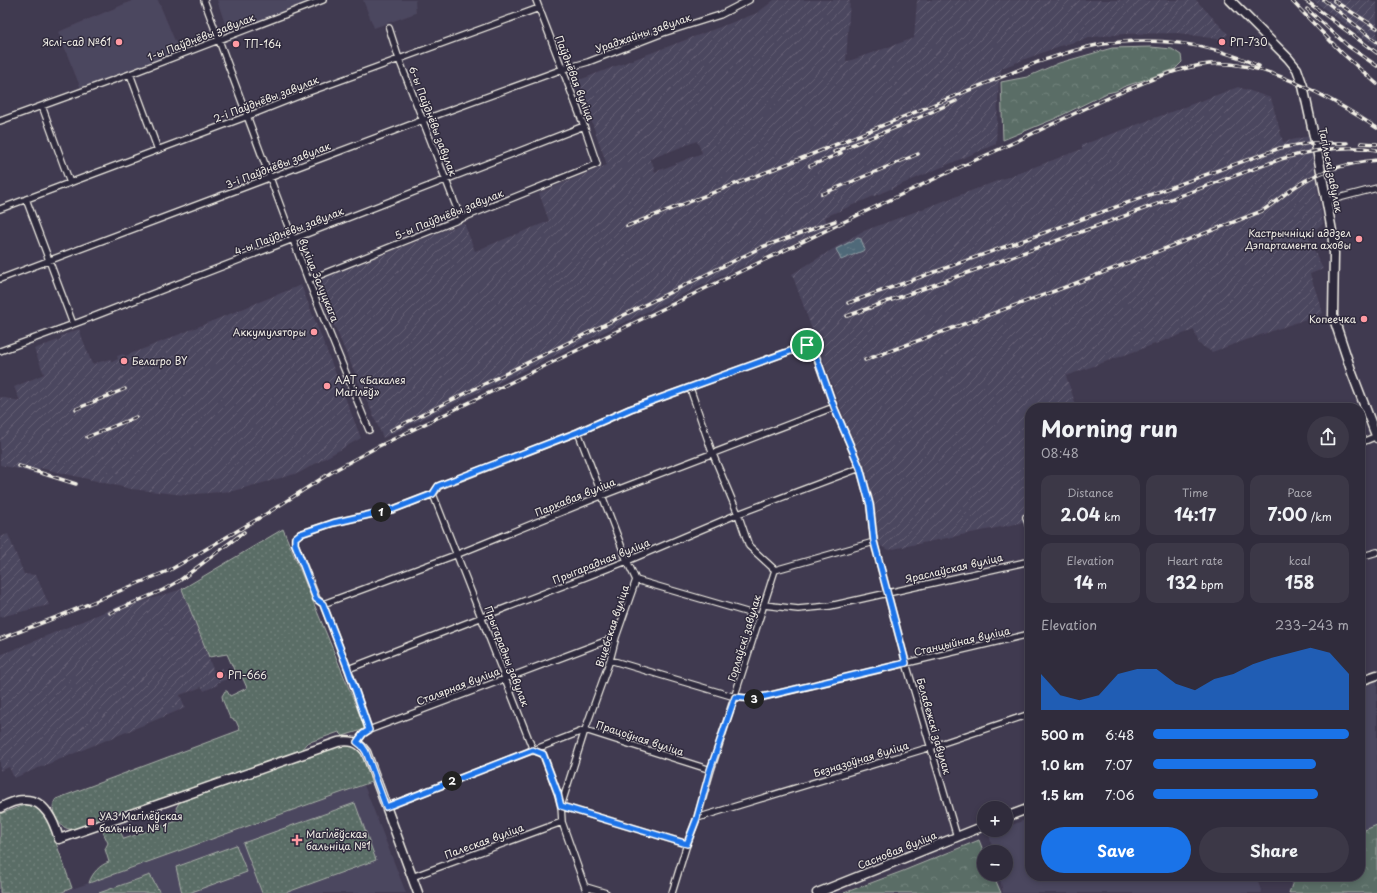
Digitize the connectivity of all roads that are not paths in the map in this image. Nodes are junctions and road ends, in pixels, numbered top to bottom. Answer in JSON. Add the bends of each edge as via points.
{"nodes":[{"id":1,"x":204,"y":0,"type":"edge"},
{"id":2,"x":323,"y":0,"type":"edge"},
{"id":3,"x":536,"y":0,"type":"edge"},
{"id":4,"x":749,"y":0,"type":"edge"},
{"id":5,"x":1230,"y":0,"type":"edge"},
{"id":6,"x":538,"y":8,"type":"junction"},
{"id":7,"x":389,"y":28,"type":"dead end"},
{"id":8,"x":218,"y":40,"type":"junction"},
{"id":9,"x":399,"y":59,"type":"junction"},
{"id":10,"x":563,"y":69,"type":"junction"},
{"id":11,"x":130,"y":74,"type":"junction"},
{"id":12,"x":42,"y":106,"type":"junction"},
{"id":13,"x":248,"y":116,"type":"junction"},
{"id":14,"x":423,"y":120,"type":"junction"},
{"id":15,"x":0,"y":122,"type":"edge"},
{"id":16,"x":584,"y":126,"type":"junction"},
{"id":17,"x":158,"y":150,"type":"junction"},
{"id":18,"x":597,"y":164,"type":"joint"},
{"id":19,"x":270,"y":178,"type":"junction"},
{"id":20,"x":446,"y":180,"type":"junction"},
{"id":21,"x":70,"y":183,"type":"junction"},
{"id":22,"x":1377,"y":188,"type":"edge"},
{"id":23,"x":26,"y":199,"type":"junction"},
{"id":24,"x":1327,"y":201,"type":"junction"},
{"id":25,"x":0,"y":209,"type":"edge"},
{"id":26,"x":461,"y":219,"type":"junction"},
{"id":27,"x":293,"y":239,"type":"junction"},
{"id":28,"x":50,"y":260,"type":"junction"},
{"id":29,"x":0,"y":279,"type":"edge"},
{"id":30,"x":308,"y":280,"type":"junction"},
{"id":31,"x":73,"y":324,"type":"junction"},
{"id":32,"x":0,"y":351,"type":"edge"},
{"id":33,"x":690,"y":388,"type":"junction"},
{"id":34,"x":1364,"y":403,"type":"edge"},
{"id":35,"x":1365,"y":406,"type":"edge"},
{"id":36,"x":834,"y":407,"type":"junction"},
{"id":37,"x":369,"y":430,"type":"dead end"},
{"id":38,"x":578,"y":432,"type":"junction"},
{"id":39,"x":1377,"y":437,"type":"edge"},
{"id":40,"x":1365,"y":441,"type":"edge"},
{"id":41,"x":712,"y":452,"type":"junction"},
{"id":42,"x":860,"y":468,"type":"junction"},
{"id":43,"x":433,"y":494,"type":"junction"},
{"id":44,"x":601,"y":496,"type":"junction"},
{"id":45,"x":738,"y":514,"type":"junction"},
{"id":46,"x":874,"y":542,"type":"junction"},
{"id":47,"x":1377,"y":552,"type":"edge"},
{"id":48,"x":458,"y":554,"type":"junction"},
{"id":49,"x":1365,"y":556,"type":"edge"},
{"id":50,"x":626,"y":561,"type":"junction"},
{"id":51,"x":1025,"y":562,"type":"edge"},
{"id":52,"x":775,"y":570,"type":"junction"},
{"id":53,"x":636,"y":580,"type":"junction"},
{"id":54,"x":887,"y":592,"type":"junction"},
{"id":55,"x":323,"y":604,"type":"junction"},
{"id":56,"x":764,"y":605,"type":"junction"},
{"id":57,"x":760,"y":616,"type":"junction"},
{"id":58,"x":482,"y":618,"type":"junction"},
{"id":59,"x":1025,"y":635,"type":"edge"},
{"id":60,"x":616,"y":637,"type":"junction"},
{"id":61,"x":610,"y":660,"type":"junction"},
{"id":62,"x":906,"y":663,"type":"junction"},
{"id":63,"x":348,"y":669,"type":"junction"},
{"id":64,"x":1377,"y":675,"type":"edge"},
{"id":65,"x":506,"y":678,"type":"junction"},
{"id":66,"x":1365,"y":679,"type":"edge"},
{"id":67,"x":735,"y":697,"type":"junction"},
{"id":68,"x":1025,"y":716,"type":"edge"},
{"id":69,"x":369,"y":730,"type":"junction"},
{"id":70,"x":585,"y":730,"type":"junction"},
{"id":71,"x":357,"y":742,"type":"junction"},
{"id":72,"x":931,"y":747,"type":"junction"},
{"id":73,"x":533,"y":750,"type":"junction"},
{"id":74,"x":710,"y":770,"type":"junction"},
{"id":75,"x":561,"y":806,"type":"junction"},
{"id":76,"x":386,"y":807,"type":"junction"},
{"id":77,"x":0,"y":808,"type":"edge"},
{"id":78,"x":1025,"y":810,"type":"edge"},
{"id":79,"x":1013,"y":814,"type":"edge"},
{"id":80,"x":697,"y":818,"type":"junction"},
{"id":81,"x":562,"y":822,"type":"junction"},
{"id":82,"x":977,"y":829,"type":"edge"},
{"id":83,"x":957,"y":837,"type":"junction"},
{"id":84,"x":687,"y":844,"type":"junction"},
{"id":85,"x":412,"y":877,"type":"junction"},
{"id":86,"x":586,"y":890,"type":"edge"},
{"id":87,"x":418,"y":893,"type":"edge"},
{"id":88,"x":606,"y":893,"type":"edge"},
{"id":89,"x":672,"y":893,"type":"edge"},
{"id":90,"x":817,"y":893,"type":"edge"}],
"edges":[{"from":1,"to":8,"type":"street","name":"вуліца Залуцкага"},
{"from":2,"to":8,"type":"street","name":"1-ы Паўднёвы завулак"},
{"from":3,"to":6,"type":"street","name":"Паўднёвая вуліца"},
{"from":4,"to":10,"type":"street","name":"Ураджайны завулак","via":[[720,15]]},
{"from":5,"to":24,"type":"main road","name":"Тагільскі завулак","via":[[1297,69],[1315,138]]},
{"from":6,"to":9,"type":"street","name":"2-і Паўднёвы завулак"},
{"from":6,"to":10,"type":"street","name":"Паўднёвая вуліца"},
{"from":7,"to":9,"type":"street","name":"6-ы Паўднёвы завулак"},
{"from":8,"to":11,"type":"street","name":"1-ы Паўднёвы завулак"},
{"from":8,"to":13,"type":"street","name":"вуліца Залуцкага"},
{"from":9,"to":13,"type":"street","name":"2-і Паўднёвы завулак"},
{"from":9,"to":14,"type":"street","name":"6-ы Паўднёвы завулак"},
{"from":10,"to":14,"type":"street","name":"3-і Паўднёвы завулак"},
{"from":10,"to":16,"type":"street","name":"Паўднёвая вуліца"},
{"from":11,"to":12,"type":"street","name":"1-ы Паўднёвы завулак"},
{"from":11,"to":17,"type":"street"},
{"from":12,"to":15,"type":"street","name":"1-ы Паўднёвы завулак"},
{"from":12,"to":21,"type":"street"},
{"from":13,"to":17,"type":"street","name":"2-і Паўднёвы завулак"},
{"from":13,"to":19,"type":"street","name":"вуліца Залуцкага"},
{"from":14,"to":19,"type":"street","name":"3-і Паўднёвы завулак"},
{"from":14,"to":20,"type":"street","name":"6-ы Паўднёвы завулак"},
{"from":16,"to":18,"type":"street","name":"Паўднёвая вуліца"},
{"from":16,"to":20,"type":"street","name":"4-ы Паўднёвы завулак"},
{"from":17,"to":21,"type":"street","name":"2-і Паўднёвы завулак"},
{"from":18,"to":26,"type":"street","name":"5-ы Паўднёвы завулак"},
{"from":19,"to":27,"type":"street","name":"вуліца Залуцкага"},
{"from":19,"to":28,"type":"street","name":"3-і Паўднёвы завулак"},
{"from":20,"to":26,"type":"street","name":"6-ы Паўднёвы завулак"},
{"from":20,"to":27,"type":"street","name":"4-ы Паўднёвы завулак"},
{"from":21,"to":23,"type":"street","name":"2-і Паўднёвы завулак"},
{"from":22,"to":24,"type":"street"},
{"from":23,"to":25,"type":"street","name":"2-і Паўднёвы завулак"},
{"from":23,"to":28,"type":"street"},
{"from":24,"to":34,"type":"main road","name":"Тагільскі завулак","via":[[1334,254],[1333,316]]},
{"from":26,"to":30,"type":"street","name":"5-ы Паўднёвы завулак"},
{"from":27,"to":30,"type":"street","name":"вуліца Залуцкага"},
{"from":27,"to":31,"type":"street","name":"4-ы Паўднёвы завулак"},
{"from":28,"to":29,"type":"street","name":"3-і Паўднёвы завулак"},
{"from":28,"to":31,"type":"street"},
{"from":30,"to":37,"type":"street","name":"вуліца Залуцкага"},
{"from":31,"to":32,"type":"street","name":"4-ы Паўднёвы завулак"},
{"from":33,"to":36,"type":"street","name":"Белавежскі завулак","via":[[812,344]]},
{"from":33,"to":38,"type":"street","via":[[630,409]]},
{"from":33,"to":41,"type":"street"},
{"from":35,"to":39,"type":"main road","name":"Тагільскі завулак"},
{"from":36,"to":41,"type":"street","name":"Паркавая вуліца"},
{"from":36,"to":42,"type":"street","name":"Белавежскі завулак"},
{"from":38,"to":43,"type":"street","via":[[438,486]]},
{"from":38,"to":44,"type":"street","name":"Віцебская вуліца"},
{"from":39,"to":40,"type":"street"},
{"from":41,"to":44,"type":"street","name":"Паркавая вуліца"},
{"from":41,"to":45,"type":"street"},
{"from":42,"to":45,"type":"street","name":"Прыгарадная вуліца"},
{"from":42,"to":46,"type":"street","name":"Белавежскі завулак","via":[[870,505]]},
{"from":43,"to":48,"type":"street","name":"Прыгарадны завулак"},
{"from":43,"to":55,"type":"street","via":[[394,509],[333,523],[295,538],[316,599]]},
{"from":44,"to":48,"type":"street","name":"Паркавая вуліца"},
{"from":44,"to":50,"type":"street","name":"Віцебская вуліца"},
{"from":45,"to":50,"type":"street","name":"Прыгарадная вуліца"},
{"from":45,"to":52,"type":"street","via":[[749,546]]},
{"from":46,"to":52,"type":"street"},
{"from":46,"to":54,"type":"street","name":"Белавежскі завулак"},
{"from":47,"to":49,"type":"street"},
{"from":48,"to":55,"type":"street","name":"Паркавая вуліца"},
{"from":48,"to":58,"type":"street","name":"Прыгарадны завулак"},
{"from":50,"to":53,"type":"street","name":"Віцебская вуліца"},
{"from":50,"to":58,"type":"street","name":"Прыгарадная вуліца"},
{"from":51,"to":54,"type":"street","name":"Яраслаўская вуліца"},
{"from":52,"to":56,"type":"street","name":"Горлаўскі завулак"},
{"from":53,"to":57,"type":"street"},
{"from":53,"to":60,"type":"street","name":"Віцебская вуліца"},
{"from":54,"to":56,"type":"street","name":"Яраслаўская вуліца","via":[[830,606],[798,609]]},
{"from":54,"to":62,"type":"street","name":"Белавежскі завулак"},
{"from":55,"to":63,"type":"street"},
{"from":56,"to":57,"type":"street","name":"Горлаўскі завулак"},
{"from":57,"to":67,"type":"street","name":"Горлаўскі завулак"},
{"from":58,"to":63,"type":"street","name":"Прыгарадная вуліца"},
{"from":58,"to":65,"type":"street","name":"Прыгарадны завулак"},
{"from":59,"to":62,"type":"street","name":"Станцыйная вуліца"},
{"from":60,"to":61,"type":"street","name":"Віцебская вуліца"},
{"from":60,"to":65,"type":"street","name":"Сталярная вуліца"},
{"from":61,"to":67,"type":"street"},
{"from":61,"to":70,"type":"street","name":"Віцебская вуліца"},
{"from":62,"to":67,"type":"street","name":"Станцыйная вуліца","via":[[754,699]]},
{"from":62,"to":72,"type":"street","name":"Белавежскі завулак"},
{"from":63,"to":69,"type":"street"},
{"from":64,"to":66,"type":"main road"},
{"from":65,"to":69,"type":"street","name":"Сталярная вуліца"},
{"from":65,"to":73,"type":"street","name":"Прыгарадны завулак"},
{"from":67,"to":74,"type":"street","name":"Горлаўскі завулак"},
{"from":68,"to":72,"type":"street","name":"Безназоўная вуліца"},
{"from":69,"to":71,"type":"street","name":"Сталярная вуліца"},
{"from":70,"to":73,"type":"street","name":"Працоўная вуліца"},
{"from":70,"to":74,"type":"street","name":"Працоўная вуліца"},
{"from":70,"to":75,"type":"street","name":"Віцебская вуліца"},
{"from":71,"to":76,"type":"main road","via":[[366,752]]},
{"from":71,"to":77,"type":"main road","via":[[338,742],[59,839],[55,825],[45,808],[34,802],[16,801]]},
{"from":72,"to":80,"type":"street","name":"Безназоўная вуліца"},
{"from":72,"to":83,"type":"street","name":"Белавежскі завулак"},
{"from":73,"to":75,"type":"street","name":"Прыгарадны завулак","via":[[543,754]]},
{"from":73,"to":76,"type":"street","name":"Працоўная вуліца"},
{"from":74,"to":80,"type":"street","name":"Горлаўскі завулак"},
{"from":75,"to":81,"type":"street","name":"Прыгарадны завулак"},
{"from":75,"to":84,"type":"street"},
{"from":76,"to":85,"type":"main road"},
{"from":78,"to":79,"type":"main road"},
{"from":80,"to":84,"type":"street","name":"Горлаўскі завулак"},
{"from":81,"to":85,"type":"street","name":"Палеская вуліца"},
{"from":81,"to":86,"type":"street"},
{"from":82,"to":83,"type":"main road","name":"Сасновая вуліца"},
{"from":83,"to":90,"type":"main road","name":"Сасновая вуліца"},
{"from":84,"to":89,"type":"street","name":"Горлаўскі завулак"},
{"from":85,"to":87,"type":"main road"},
{"from":86,"to":88,"type":"street"}]}
